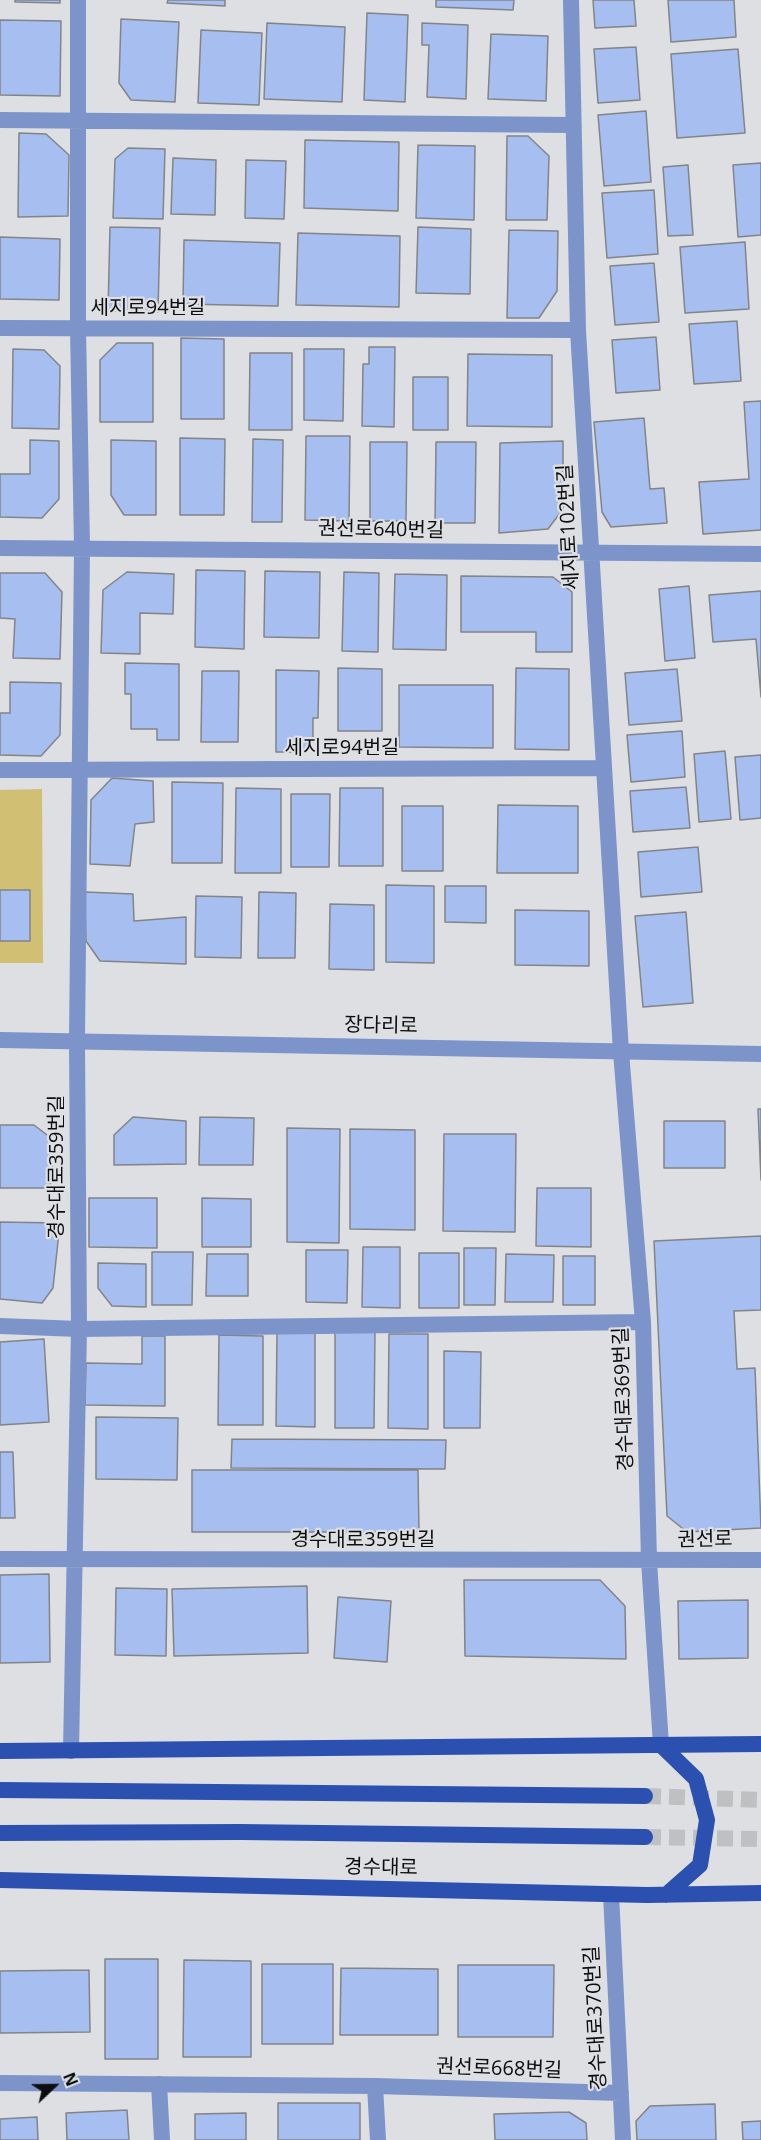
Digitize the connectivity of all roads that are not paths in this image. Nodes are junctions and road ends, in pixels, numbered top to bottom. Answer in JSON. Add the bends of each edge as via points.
{"nodes":[{"id":1,"x":78,"y":0,"type":"edge"},
{"id":2,"x":571,"y":0,"type":"edge"},
{"id":3,"x":0,"y":120,"type":"edge"},
{"id":4,"x":77,"y":121,"type":"junction"},
{"id":5,"x":573,"y":125,"type":"junction"},
{"id":6,"x":0,"y":328,"type":"edge"},
{"id":7,"x":78,"y":328,"type":"junction"},
{"id":8,"x":578,"y":330,"type":"junction"},
{"id":9,"x":82,"y":547,"type":"junction"},
{"id":10,"x":0,"y":548,"type":"edge"},
{"id":11,"x":591,"y":554,"type":"junction"},
{"id":12,"x":761,"y":554,"type":"edge"},
{"id":13,"x":604,"y":768,"type":"junction"},
{"id":14,"x":0,"y":770,"type":"edge"},
{"id":15,"x":79,"y":770,"type":"junction"},
{"id":16,"x":0,"y":1040,"type":"edge"},
{"id":17,"x":77,"y":1040,"type":"junction"},
{"id":18,"x":621,"y":1052,"type":"junction"},
{"id":19,"x":761,"y":1054,"type":"edge"},
{"id":20,"x":643,"y":1322,"type":"junction"},
{"id":21,"x":0,"y":1326,"type":"edge"},
{"id":22,"x":79,"y":1329,"type":"junction"},
{"id":23,"x":0,"y":1559,"type":"edge"},
{"id":24,"x":761,"y":1560,"type":"edge"},
{"id":25,"x":76,"y":1561,"type":"junction"},
{"id":26,"x":649,"y":1562,"type":"junction"},
{"id":27,"x":761,"y":1744,"type":"edge"},
{"id":28,"x":661,"y":1745,"type":"junction"},
{"id":29,"x":0,"y":1751,"type":"edge"},
{"id":30,"x":70,"y":1751,"type":"junction"},
{"id":31,"x":0,"y":1790,"type":"edge"},
{"id":32,"x":645,"y":1796,"type":"tunnel mouth"},
{"id":33,"x":0,"y":1833,"type":"edge"},
{"id":34,"x":645,"y":1837,"type":"tunnel mouth"},
{"id":35,"x":0,"y":1880,"type":"edge"},
{"id":36,"x":761,"y":1893,"type":"edge"},
{"id":37,"x":611,"y":1894,"type":"junction"},
{"id":38,"x":666,"y":1895,"type":"junction"},
{"id":39,"x":0,"y":2083,"type":"edge"},
{"id":40,"x":159,"y":2084,"type":"junction"},
{"id":41,"x":375,"y":2086,"type":"junction"},
{"id":42,"x":621,"y":2093,"type":"junction"},
{"id":43,"x":162,"y":2140,"type":"edge"},
{"id":44,"x":378,"y":2140,"type":"edge"},
{"id":45,"x":623,"y":2140,"type":"edge"}],
"edges":[{"from":1,"to":4,"type":"street","name":"세지로94번길"},
{"from":2,"to":5,"type":"street","name":"세지로102번길"},
{"from":3,"to":4,"type":"street"},
{"from":4,"to":5,"type":"street"},
{"from":4,"to":7,"type":"street","name":"세지로94번길"},
{"from":5,"to":8,"type":"street","name":"세지로102번길"},
{"from":6,"to":7,"type":"street"},
{"from":7,"to":8,"type":"street","name":"세지로94번길"},
{"from":7,"to":9,"type":"street","name":"세지로94번길"},
{"from":8,"to":11,"type":"street","name":"세지로102번길"},
{"from":9,"to":10,"type":"street","name":"권선로640번길"},
{"from":9,"to":11,"type":"street","name":"권선로640번길"},
{"from":9,"to":15,"type":"street","name":"세지로94번길"},
{"from":11,"to":12,"type":"street","name":"권선로640번길"},
{"from":11,"to":13,"type":"street","name":"세지로102번길"},
{"from":13,"to":15,"type":"street","name":"세지로94번길"},
{"from":13,"to":18,"type":"street","name":"세지로102번길"},
{"from":14,"to":15,"type":"street"},
{"from":15,"to":17,"type":"street","name":"세지로94번길"},
{"from":16,"to":17,"type":"street","name":"장다리로"},
{"from":17,"to":18,"type":"street","name":"장다리로"},
{"from":17,"to":22,"type":"street","name":"경수대로359번길"},
{"from":18,"to":19,"type":"street","name":"장다리로"},
{"from":18,"to":20,"type":"street","name":"경수대로369번길"},
{"from":20,"to":22,"type":"street"},
{"from":20,"to":26,"type":"street","name":"경수대로369번길"},
{"from":21,"to":22,"type":"street"},
{"from":22,"to":25,"type":"street","name":"경수대로359번길"},
{"from":23,"to":25,"type":"street"},
{"from":24,"to":26,"type":"street","name":"권선로"},
{"from":25,"to":26,"type":"street","name":"경수대로359번길"},
{"from":25,"to":30,"type":"street","name":"경수대로359번길"},
{"from":26,"to":28,"type":"street","name":"경수대로369번길"},
{"from":27,"to":28,"type":"main road"},
{"from":28,"to":30,"type":"main road"},
{"from":28,"to":38,"type":"main road","via":[[696,1779],[707,1820],[700,1865]]},
{"from":29,"to":30,"type":"main road"},
{"from":31,"to":32,"type":"main road"},
{"from":33,"to":34,"type":"main road","name":"경수대로"},
{"from":35,"to":37,"type":"main road","name":"경수대로"},
{"from":36,"to":38,"type":"main road","name":"경수대로"},
{"from":37,"to":38,"type":"main road","name":"경수대로"},
{"from":37,"to":42,"type":"street","name":"경수대로370번길"},
{"from":39,"to":40,"type":"street","name":"권선로668번길"},
{"from":40,"to":41,"type":"street","name":"권선로668번길"},
{"from":40,"to":43,"type":"street"},
{"from":41,"to":42,"type":"street","name":"권선로668번길"},
{"from":41,"to":44,"type":"street"},
{"from":42,"to":45,"type":"street","name":"경수대로370번길"}]}
